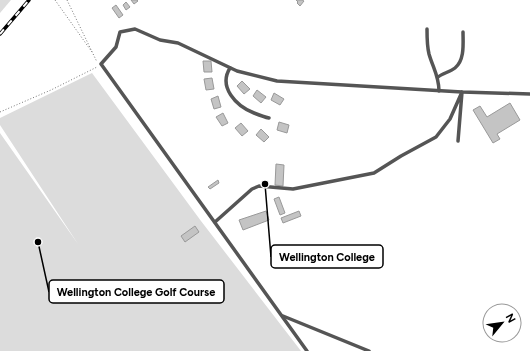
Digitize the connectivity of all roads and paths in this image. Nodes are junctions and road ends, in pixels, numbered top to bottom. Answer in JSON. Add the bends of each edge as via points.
{"nodes":[{"id":1,"x":55,"y":0,"type":"edge"},
{"id":2,"x":67,"y":0,"type":"edge"},
{"id":3,"x":427,"y":29,"type":"dead end"},
{"id":4,"x":463,"y":32,"type":"dead end"},
{"id":5,"x":94,"y":56,"type":"junction"},
{"id":6,"x":230,"y":68,"type":"junction"},
{"id":7,"x":438,"y":77,"type":"junction"},
{"id":8,"x":438,"y":91,"type":"junction"},
{"id":9,"x":462,"y":92,"type":"junction"},
{"id":10,"x":530,"y":94,"type":"edge"},
{"id":11,"x":0,"y":112,"type":"edge"},
{"id":12,"x":269,"y":118,"type":"dead end"},
{"id":13,"x":458,"y":141,"type":"dead end"},
{"id":14,"x":215,"y":222,"type":"junction"},
{"id":15,"x":282,"y":316,"type":"junction"},
{"id":16,"x":307,"y":351,"type":"edge"},
{"id":17,"x":369,"y":351,"type":"edge"}],
"edges":[{"from":1,"to":5,"type":"path"},
{"from":2,"to":5,"type":"path"},
{"from":3,"to":7,"type":"lane","via":[[429,54]]},
{"from":4,"to":7,"type":"lane","via":[[462,53],[458,64]]},
{"from":5,"to":11,"type":"path","via":[[98,66]]},
{"from":6,"to":8,"type":"lane","via":[[277,81]]},
{"from":6,"to":12,"type":"lane","via":[[226,78],[230,93],[244,108]]},
{"from":6,"to":14,"type":"lane","via":[[178,43],[160,40],[135,28],[120,32],[116,47],[101,64]]},
{"from":7,"to":8,"type":"lane"},
{"from":8,"to":9,"type":"lane"},
{"from":9,"to":10,"type":"lane"},
{"from":9,"to":13,"type":"lane"},
{"from":9,"to":14,"type":"lane","via":[[450,119],[436,137],[374,173],[293,189],[259,186],[252,189]]},
{"from":14,"to":15,"type":"lane"},
{"from":15,"to":16,"type":"lane"},
{"from":15,"to":17,"type":"lane"}]}
